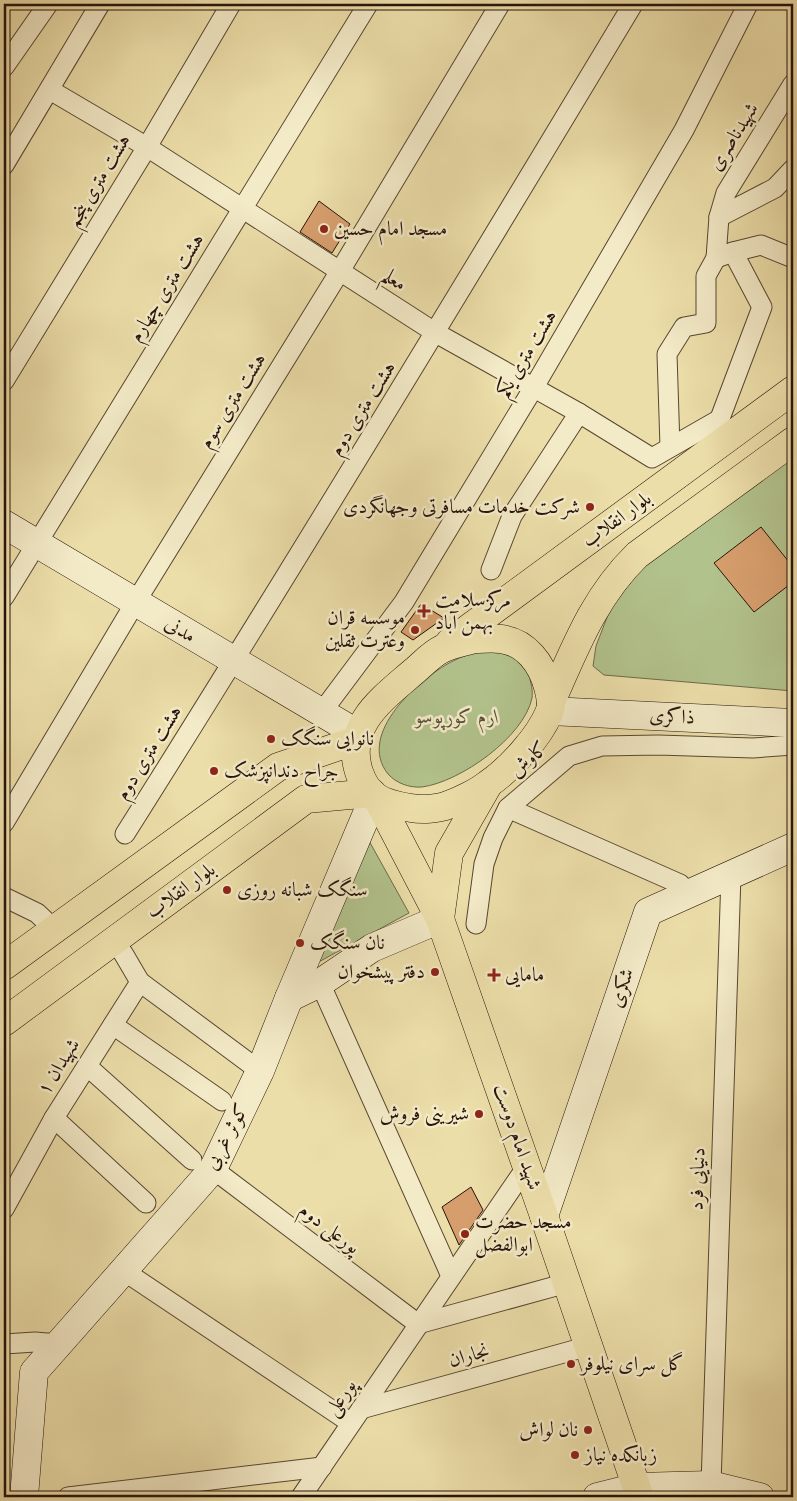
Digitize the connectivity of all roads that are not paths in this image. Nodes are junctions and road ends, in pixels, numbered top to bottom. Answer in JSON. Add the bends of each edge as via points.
{"nodes":[{"id":1,"x":48,"y":4,"type":"edge"},
{"id":2,"x":100,"y":4,"type":"edge"},
{"id":3,"x":231,"y":4,"type":"edge"},
{"id":4,"x":368,"y":4,"type":"edge"},
{"id":5,"x":500,"y":4,"type":"edge"},
{"id":6,"x":632,"y":4,"type":"edge"},
{"id":7,"x":748,"y":4,"type":"edge"},
{"id":8,"x":4,"y":67,"type":"edge"},
{"id":9,"x":793,"y":84,"type":"edge"},
{"id":10,"x":50,"y":90,"type":"junction"},
{"id":11,"x":147,"y":147,"type":"junction"},
{"id":12,"x":4,"y":165,"type":"edge"},
{"id":13,"x":793,"y":169,"type":"edge"},
{"id":14,"x":242,"y":209,"type":"junction"},
{"id":15,"x":719,"y":217,"type":"junction"},
{"id":16,"x":724,"y":255,"type":"junction"},
{"id":17,"x":793,"y":258,"type":"edge"},
{"id":18,"x":340,"y":271,"type":"junction"},
{"id":19,"x":436,"y":333,"type":"junction"},
{"id":20,"x":4,"y":381,"type":"edge"},
{"id":21,"x":534,"y":387,"type":"junction"},
{"id":22,"x":793,"y":390,"type":"edge"},
{"id":23,"x":579,"y":413,"type":"junction"},
{"id":24,"x":720,"y":419,"type":"junction"},
{"id":25,"x":793,"y":441,"type":"edge"},
{"id":26,"x":670,"y":447,"type":"junction"},
{"id":27,"x":706,"y":454,"type":"junction"},
{"id":28,"x":4,"y":524,"type":"edge"},
{"id":29,"x":36,"y":544,"type":"junction"},
{"id":30,"x":491,"y":570,"type":"dead end"},
{"id":31,"x":4,"y":597,"type":"edge"},
{"id":32,"x":134,"y":603,"type":"junction"},
{"id":33,"x":440,"y":649,"type":"junction"},
{"id":34,"x":234,"y":662,"type":"junction"},
{"id":35,"x":551,"y":706,"type":"junction"},
{"id":36,"x":321,"y":713,"type":"junction"},
{"id":37,"x":793,"y":724,"type":"edge"},
{"id":38,"x":357,"y":737,"type":"junction"},
{"id":39,"x":793,"y":745,"type":"edge"},
{"id":40,"x":488,"y":785,"type":"junction"},
{"id":41,"x":374,"y":796,"type":"junction"},
{"id":42,"x":508,"y":808,"type":"junction"},
{"id":43,"x":4,"y":823,"type":"edge"},
{"id":44,"x":124,"y":834,"type":"dead end"},
{"id":45,"x":793,"y":847,"type":"edge"},
{"id":46,"x":731,"y":875,"type":"junction"},
{"id":47,"x":690,"y":894,"type":"junction"},
{"id":48,"x":4,"y":897,"type":"edge"},
{"id":49,"x":440,"y":919,"type":"junction"},
{"id":50,"x":476,"y":924,"type":"dead end"},
{"id":51,"x":54,"y":929,"type":"junction"},
{"id":52,"x":123,"y":953,"type":"dead end"},
{"id":53,"x":4,"y":966,"type":"edge"},
{"id":54,"x":140,"y":982,"type":"junction"},
{"id":55,"x":320,"y":983,"type":"junction"},
{"id":56,"x":289,"y":998,"type":"junction"},
{"id":57,"x":4,"y":1022,"type":"edge"},
{"id":58,"x":113,"y":1025,"type":"junction"},
{"id":59,"x":87,"y":1066,"type":"junction"},
{"id":60,"x":260,"y":1071,"type":"junction"},
{"id":61,"x":222,"y":1101,"type":"dead end"},
{"id":62,"x":54,"y":1118,"type":"junction"},
{"id":63,"x":203,"y":1164,"type":"junction"},
{"id":64,"x":527,"y":1166,"type":"junction"},
{"id":65,"x":146,"y":1203,"type":"dead end"},
{"id":66,"x":4,"y":1209,"type":"edge"},
{"id":67,"x":544,"y":1216,"type":"junction"},
{"id":68,"x":124,"y":1271,"type":"junction"},
{"id":69,"x":451,"y":1276,"type":"junction"},
{"id":70,"x":567,"y":1283,"type":"junction"},
{"id":71,"x":418,"y":1324,"type":"junction"},
{"id":72,"x":4,"y":1344,"type":"edge"},
{"id":73,"x":59,"y":1344,"type":"junction"},
{"id":74,"x":589,"y":1346,"type":"junction"},
{"id":75,"x":356,"y":1416,"type":"junction"},
{"id":76,"x":322,"y":1467,"type":"junction"},
{"id":77,"x":711,"y":1484,"type":"junction"},
{"id":78,"x":639,"y":1492,"type":"edge"},
{"id":79,"x":24,"y":1497,"type":"edge"},
{"id":80,"x":68,"y":1497,"type":"edge"},
{"id":81,"x":301,"y":1497,"type":"edge"},
{"id":82,"x":597,"y":1497,"type":"edge"},
{"id":83,"x":760,"y":1497,"type":"edge"}],
"edges":[{"from":1,"to":8,"type":"street"},
{"from":2,"to":10,"type":"street"},
{"from":3,"to":11,"type":"street","name":"هشت متری پنجم"},
{"from":4,"to":14,"type":"street","name":"هشت متری چهارم"},
{"from":5,"to":18,"type":"street","name":"هشت متری سوم"},
{"from":6,"to":19,"type":"street","name":"هشت متری دوم"},
{"from":7,"to":21,"type":"street","name":"هشت متری یکم","via":[[684,130]]},
{"from":9,"to":15,"type":"street","name":"شهید‌ناصری","via":[[726,193]]},
{"from":10,"to":11,"type":"street","name":"معلم"},
{"from":10,"to":12,"type":"street"},
{"from":11,"to":14,"type":"street","name":"معلم"},
{"from":11,"to":20,"type":"street","name":"هشت متری پنجم"},
{"from":13,"to":15,"type":"street","via":[[775,188]]},
{"from":14,"to":18,"type":"street","name":"معلم"},
{"from":14,"to":29,"type":"street","name":"هشت متری چهارم"},
{"from":15,"to":16,"type":"street","name":"شهید‌ناصری"},
{"from":16,"to":17,"type":"street","via":[[761,245]]},
{"from":16,"to":24,"type":"street","via":[[762,307]]},
{"from":16,"to":26,"type":"street","via":[[706,276],[706,323],[684,327],[667,354]]},
{"from":18,"to":19,"type":"street","name":"معلم"},
{"from":18,"to":32,"type":"street","name":"هشت متری سوم"},
{"from":19,"to":21,"type":"street","name":"معلم"},
{"from":19,"to":34,"type":"street","name":"هشت متری دوم"},
{"from":21,"to":23,"type":"street","name":"معلم"},
{"from":21,"to":36,"type":"street","name":"هشت متری یکم","via":[[404,602]]},
{"from":22,"to":27,"type":"main road","name":"بلوار انقلاب"},
{"from":23,"to":26,"type":"street","name":"معلم","via":[[652,458]]},
{"from":23,"to":30,"type":"street","via":[[512,516]]},
{"from":24,"to":26,"type":"street","name":"معلم"},
{"from":24,"to":27,"type":"street"},
{"from":25,"to":35,"type":"main road","name":"بلوار انقلاب","via":[[637,555],[619,572],[604,592],[579,639]]},
{"from":27,"to":33,"type":"main road","name":"بلوار انقلاب"},
{"from":28,"to":29,"type":"street","name":"مدنی"},
{"from":29,"to":31,"type":"street","name":"هشت متری چهارم"},
{"from":29,"to":32,"type":"street","name":"مدنی"},
{"from":32,"to":34,"type":"street","name":"مدنی"},
{"from":32,"to":43,"type":"street","name":"هشت متری سوم"},
{"from":33,"to":35,"type":"main road","via":[[474,639],[501,639],[520,646],[536,659],[545,674]]},
{"from":33,"to":38,"type":"main road","name":"بلوار انقلاب","via":[[372,710]]},
{"from":34,"to":36,"type":"street","name":"مدنی"},
{"from":34,"to":44,"type":"street","name":"هشت متری دوم"},
{"from":35,"to":37,"type":"street","name":"ذاکری"},
{"from":35,"to":40,"type":"main road","name":"بلوار انقلاب","via":[[535,736]]},
{"from":36,"to":38,"type":"street","name":"مدنی"},
{"from":38,"to":41,"type":"main road","name":"شهید امام دوست","via":[[355,760],[361,779]]},
{"from":38,"to":51,"type":"main road","via":[[278,767]]},
{"from":39,"to":42,"type":"street","name":"کاوش","via":[[754,748],[602,746],[568,756]]},
{"from":40,"to":41,"type":"main road","via":[[447,806],[419,809],[396,806]]},
{"from":40,"to":49,"type":"main road","via":[[450,853]]},
{"from":41,"to":49,"type":"main road","name":"شهید امام دوست"},
{"from":41,"to":56,"type":"street","name":"کوثر غربی"},
{"from":41,"to":57,"type":"main road","name":"بلوار انقلاب","via":[[306,800]]},
{"from":42,"to":47,"type":"street","via":[[680,884]]},
{"from":42,"to":50,"type":"street","name":"کاوش","via":[[484,864]]},
{"from":45,"to":46,"type":"street","name":"شکری"},
{"from":46,"to":47,"type":"street","name":"شکری"},
{"from":46,"to":77,"type":"street","name":"دنیایی فرد"},
{"from":47,"to":67,"type":"street","name":"شکری","via":[[648,912]]},
{"from":48,"to":51,"type":"street","via":[[37,913]]},
{"from":49,"to":55,"type":"street","via":[[372,948]]},
{"from":49,"to":64,"type":"main road","name":"شهید امام دوست"},
{"from":51,"to":53,"type":"main road"},
{"from":52,"to":54,"type":"street"},
{"from":54,"to":58,"type":"street","name":"شهیدان ۱"},
{"from":54,"to":60,"type":"street"},
{"from":55,"to":56,"type":"street"},
{"from":55,"to":69,"type":"street"},
{"from":56,"to":60,"type":"street","name":"کوثر غربی"},
{"from":58,"to":59,"type":"street","name":"شهیدان ۱"},
{"from":58,"to":61,"type":"street"},
{"from":59,"to":62,"type":"street","name":"شهیدان ۱"},
{"from":59,"to":63,"type":"street","name":"پورعلی دوم"},
{"from":60,"to":63,"type":"street","name":"کوثر غربی"},
{"from":62,"to":65,"type":"street"},
{"from":62,"to":66,"type":"street","name":"شهیدان ۱"},
{"from":63,"to":68,"type":"street","name":"کوثر غربی"},
{"from":63,"to":71,"type":"street","name":"پورعلی دوم"},
{"from":64,"to":67,"type":"main road","name":"شهید امام دوست"},
{"from":64,"to":69,"type":"street","name":"پورعلی"},
{"from":67,"to":70,"type":"main road","name":"شهید امام دوست"},
{"from":68,"to":73,"type":"street","name":"کوثر غربی"},
{"from":68,"to":75,"type":"street"},
{"from":69,"to":71,"type":"street","name":"پورعلی"},
{"from":70,"to":71,"type":"street"},
{"from":70,"to":74,"type":"main road","name":"شهید امام دوست"},
{"from":71,"to":75,"type":"street","name":"پورعلی"},
{"from":72,"to":73,"type":"street"},
{"from":73,"to":79,"type":"street","name":"کوثر غربی","via":[[34,1372]]},
{"from":74,"to":75,"type":"street","name":"نجاران"},
{"from":74,"to":78,"type":"main road","name":"شهید امام دوست"},
{"from":75,"to":76,"type":"street","name":"پورعلی"},
{"from":76,"to":80,"type":"street"},
{"from":76,"to":81,"type":"street","name":"پورعلی"},
{"from":77,"to":78,"type":"street"},
{"from":77,"to":83,"type":"street"},
{"from":78,"to":82,"type":"street"}]}
